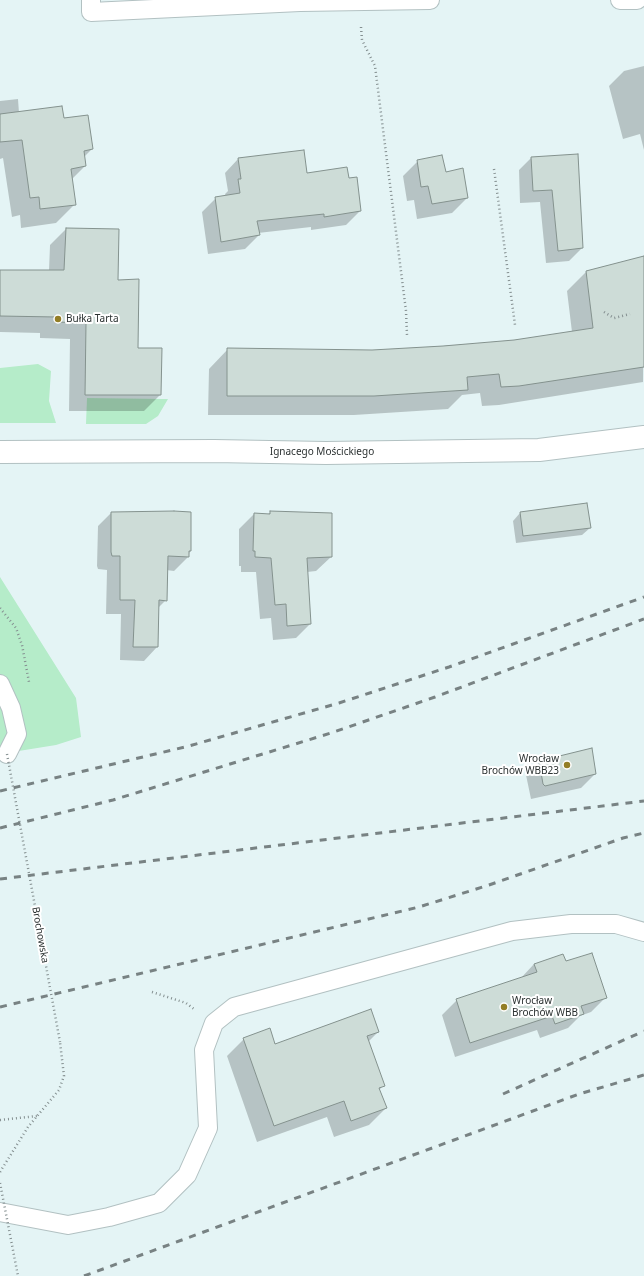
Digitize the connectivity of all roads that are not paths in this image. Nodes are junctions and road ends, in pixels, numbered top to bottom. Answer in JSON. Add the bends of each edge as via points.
{"nodes":[{"id":1,"x":90,"y":0,"type":"edge"},
{"id":2,"x":430,"y":0,"type":"edge"},
{"id":3,"x":620,"y":0,"type":"edge"},
{"id":4,"x":637,"y":0,"type":"edge"},
{"id":5,"x":644,"y":437,"type":"edge"},
{"id":6,"x":0,"y":452,"type":"edge"},
{"id":7,"x":0,"y":684,"type":"edge"},
{"id":8,"x":7,"y":754,"type":"road end"},
{"id":9,"x":644,"y":932,"type":"edge"},
{"id":10,"x":0,"y":1212,"type":"edge"}],
"edges":[{"from":1,"to":2,"type":"lane","via":[[91,12]]},
{"from":3,"to":4,"type":"lane"},
{"from":5,"to":6,"type":"street","name":"Ignacego Mościckiego","via":[[539,450],[326,454],[214,451]]},
{"from":7,"to":8,"type":"lane","via":[[11,708],[17,734]]},
{"from":9,"to":10,"type":"lane","via":[[616,924],[571,924],[512,930],[234,1007],[214,1023],[204,1050],[208,1128],[187,1175],[159,1203],[109,1217],[68,1224]]}]}
